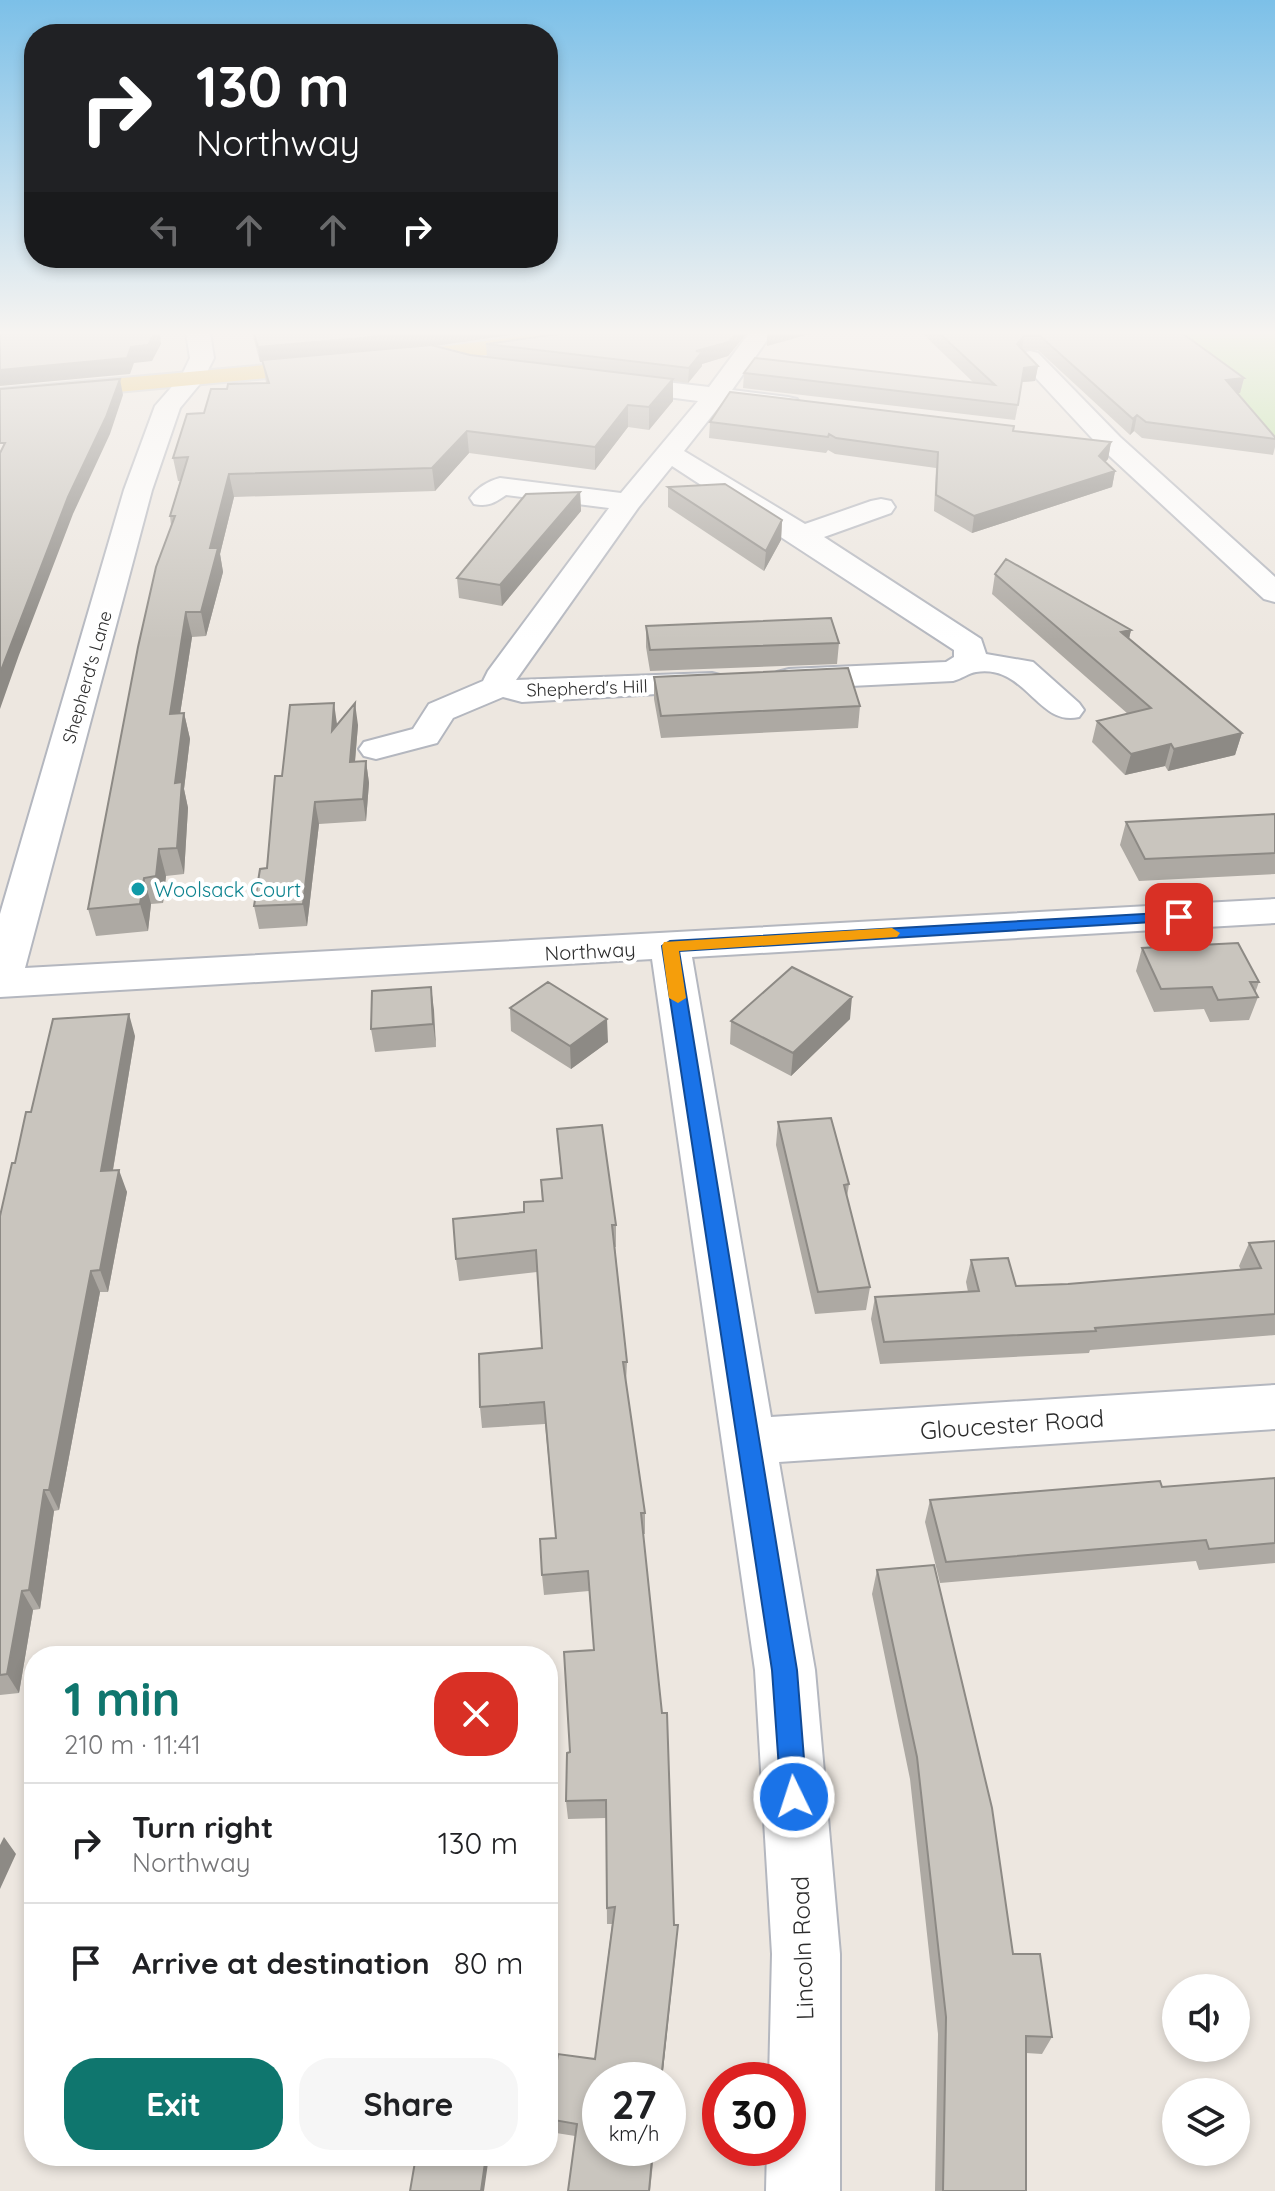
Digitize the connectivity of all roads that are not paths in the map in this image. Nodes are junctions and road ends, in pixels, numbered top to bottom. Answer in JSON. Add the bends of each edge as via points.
{"nodes":[{"id":1,"x":158,"y":435,"type":"edge"},
{"id":2,"x":683,"y":435,"type":"edge"},
{"id":3,"x":1104,"y":435,"type":"edge"},
{"id":4,"x":1079,"y":440,"type":"edge"},
{"id":5,"x":1111,"y":443,"type":"junction"},
{"id":6,"x":668,"y":454,"type":"junction"},
{"id":7,"x":492,"y":483,"type":"dead end"},
{"id":8,"x":628,"y":502,"type":"junction"},
{"id":9,"x":881,"y":507,"type":"dead end"},
{"id":10,"x":802,"y":535,"type":"junction"},
{"id":11,"x":1275,"y":593,"type":"edge"},
{"id":12,"x":970,"y":661,"type":"junction"},
{"id":13,"x":500,"y":686,"type":"junction"},
{"id":14,"x":1067,"y":710,"type":"dead end"},
{"id":15,"x":376,"y":749,"type":"dead end"},
{"id":16,"x":1275,"y":911,"type":"edge"},
{"id":17,"x":670,"y":946,"type":"junction"},
{"id":18,"x":0,"y":983,"type":"edge"},
{"id":19,"x":1275,"y":1407,"type":"edge"},
{"id":20,"x":750,"y":1441,"type":"junction"},
{"id":21,"x":803,"y":2191,"type":"edge"}],
"edges":[{"from":1,"to":18,"type":"street","name":"Shepherd's Lane"},
{"from":2,"to":6,"type":"street","name":"Shepherd's Hill"},
{"from":3,"to":5,"type":"street"},
{"from":4,"to":5,"type":"street"},
{"from":5,"to":11,"type":"street"},
{"from":6,"to":8,"type":"street","name":"Shepherd's Hill"},
{"from":6,"to":10,"type":"street"},
{"from":7,"to":8,"type":"street"},
{"from":8,"to":13,"type":"street","name":"Shepherd's Hill","via":[[499,678]]},
{"from":9,"to":10,"type":"street"},
{"from":10,"to":12,"type":"street","via":[[970,646]]},
{"from":12,"to":13,"type":"street","name":"Shepherd's Hill","via":[[953,671],[522,692]]},
{"from":12,"to":14,"type":"street","via":[[1022,669]]},
{"from":13,"to":15,"type":"street","via":[[441,711],[425,736]]},
{"from":16,"to":17,"type":"street","name":"Northway"},
{"from":17,"to":18,"type":"street","name":"Northway"},
{"from":17,"to":20,"type":"street","name":"Lincoln Road"},
{"from":19,"to":20,"type":"street","name":"Gloucester Road"},
{"from":20,"to":21,"type":"street","name":"Lincoln Road","via":[[785,1670],[806,1954]]}]}
